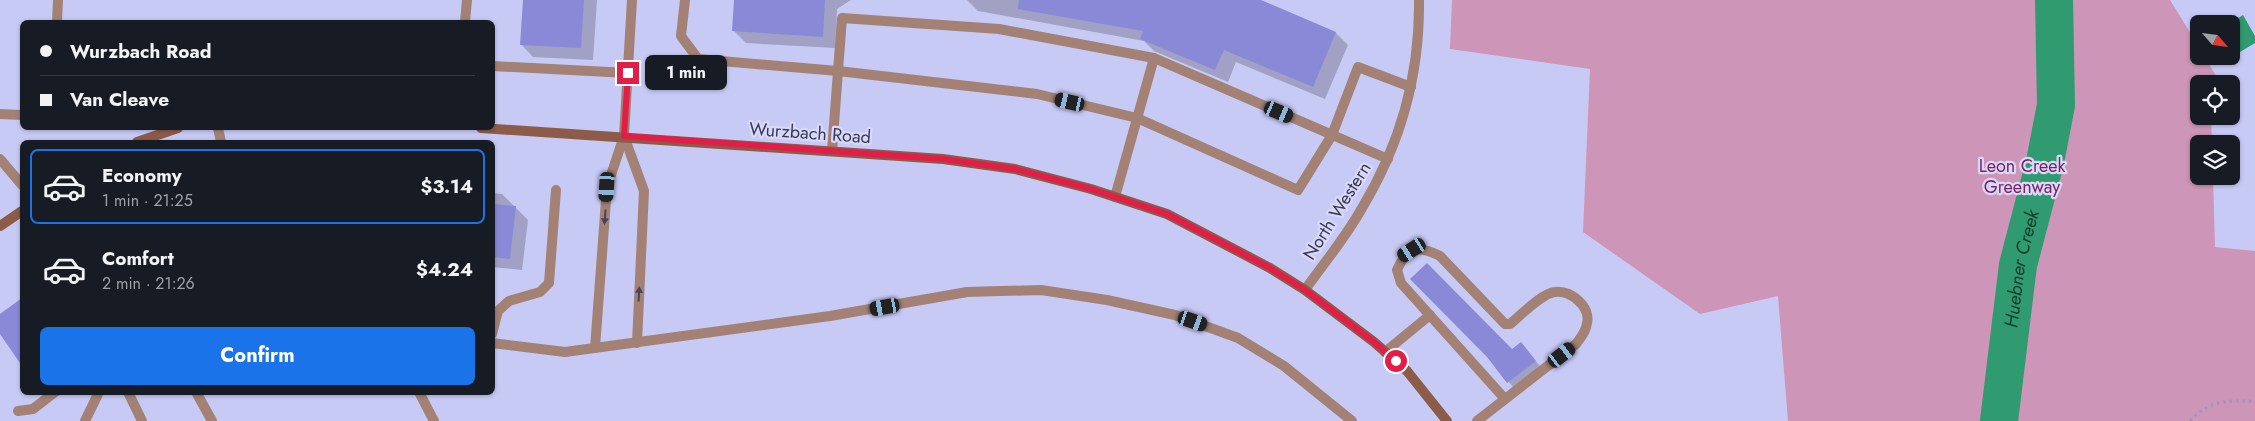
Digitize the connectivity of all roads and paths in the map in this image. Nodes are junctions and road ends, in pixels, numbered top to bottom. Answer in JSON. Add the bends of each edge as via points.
{"nodes":[{"id":1,"x":58,"y":0,"type":"edge"},
{"id":2,"x":467,"y":0,"type":"edge"},
{"id":3,"x":632,"y":0,"type":"edge"},
{"id":4,"x":685,"y":0,"type":"edge"},
{"id":5,"x":1419,"y":0,"type":"edge"},
{"id":6,"x":57,"y":20,"type":"edge"},
{"id":7,"x":465,"y":20,"type":"edge"},
{"id":8,"x":1154,"y":58,"type":"junction"},
{"id":9,"x":495,"y":66,"type":"edge"},
{"id":10,"x":838,"y":70,"type":"junction"},
{"id":11,"x":628,"y":73,"type":"junction"},
{"id":12,"x":1411,"y":87,"type":"junction"},
{"id":13,"x":0,"y":114,"type":"edge"},
{"id":14,"x":20,"y":115,"type":"edge"},
{"id":15,"x":1137,"y":118,"type":"junction"},
{"id":16,"x":495,"y":129,"type":"edge"},
{"id":17,"x":172,"y":130,"type":"edge"},
{"id":18,"x":1332,"y":135,"type":"junction"},
{"id":19,"x":624,"y":136,"type":"junction"},
{"id":20,"x":143,"y":140,"type":"edge"},
{"id":21,"x":832,"y":151,"type":"junction"},
{"id":22,"x":1388,"y":159,"type":"junction"},
{"id":23,"x":1,"y":160,"type":"edge"},
{"id":24,"x":20,"y":183,"type":"edge"},
{"id":25,"x":556,"y":190,"type":"dead end"},
{"id":26,"x":1116,"y":197,"type":"junction"},
{"id":27,"x":20,"y":212,"type":"edge"},
{"id":28,"x":0,"y":226,"type":"edge"},
{"id":29,"x":1305,"y":290,"type":"junction"},
{"id":30,"x":1430,"y":315,"type":"junction"},
{"id":31,"x":495,"y":322,"type":"edge"},
{"id":32,"x":495,"y":343,"type":"edge"},
{"id":33,"x":637,"y":343,"type":"junction"},
{"id":34,"x":595,"y":348,"type":"junction"},
{"id":35,"x":1385,"y":352,"type":"junction"},
{"id":36,"x":51,"y":395,"type":"edge"},
{"id":37,"x":98,"y":395,"type":"edge"},
{"id":38,"x":129,"y":395,"type":"edge"},
{"id":39,"x":198,"y":395,"type":"edge"},
{"id":40,"x":421,"y":395,"type":"edge"},
{"id":41,"x":1506,"y":400,"type":"junction"},
{"id":42,"x":2255,"y":401,"type":"edge"},
{"id":43,"x":18,"y":411,"type":"dead end"},
{"id":44,"x":85,"y":421,"type":"edge"},
{"id":45,"x":142,"y":421,"type":"edge"},
{"id":46,"x":212,"y":421,"type":"edge"},
{"id":47,"x":434,"y":421,"type":"edge"},
{"id":48,"x":1352,"y":421,"type":"edge"},
{"id":49,"x":1447,"y":421,"type":"edge"},
{"id":50,"x":1477,"y":421,"type":"edge"},
{"id":51,"x":2190,"y":421,"type":"edge"}],
"edges":[{"from":1,"to":6,"type":"street"},
{"from":2,"to":7,"type":"street"},
{"from":3,"to":11,"type":"street"},
{"from":4,"to":10,"type":"street","via":[[682,36],[698,59]]},
{"from":5,"to":12,"type":"street","name":"North Western","via":[[1416,60]]},
{"from":8,"to":10,"type":"street","via":[[999,29],[842,18]]},
{"from":8,"to":15,"type":"street"},
{"from":8,"to":18,"type":"street"},
{"from":9,"to":11,"type":"street"},
{"from":10,"to":15,"type":"street","via":[[1037,94]]},
{"from":10,"to":21,"type":"street"},
{"from":11,"to":19,"type":"street"},
{"from":12,"to":18,"type":"street","via":[[1358,67]]},
{"from":12,"to":22,"type":"street","name":"North Western"},
{"from":13,"to":14,"type":"street"},
{"from":15,"to":18,"type":"street","via":[[1298,190]]},
{"from":15,"to":26,"type":"street"},
{"from":16,"to":19,"type":"main road","name":"Wurzbach Road"},
{"from":17,"to":20,"type":"main road"},
{"from":18,"to":22,"type":"street"},
{"from":19,"to":21,"type":"main road","name":"Wurzbach Road"},
{"from":33,"to":19,"type":"street","one_way":true,"via":[[644,191]]},
{"from":19,"to":34,"type":"street","one_way":true,"via":[[607,187]]},
{"from":21,"to":26,"type":"main road","name":"Wurzbach Road","via":[[943,159],[1015,169]]},
{"from":22,"to":29,"type":"street","name":"North Western","via":[[1362,210]]},
{"from":23,"to":24,"type":"street"},
{"from":25,"to":31,"type":"street","via":[[549,283],[540,292],[509,301],[498,311]]},
{"from":26,"to":29,"type":"main road","name":"Wurzbach Road","via":[[1167,214]]},
{"from":27,"to":28,"type":"main road"},
{"from":29,"to":35,"type":"main road","name":"Wurzbach Road"},
{"from":30,"to":35,"type":"street"},
{"from":30,"to":41,"type":"street"},
{"from":30,"to":41,"type":"street","via":[[1401,283],[1397,270],[1403,256],[1412,250],[1427,250],[1440,256],[1504,324],[1510,324],[1542,298],[1555,292],[1572,296],[1584,306],[1588,321],[1576,344]]},
{"from":32,"to":34,"type":"street","via":[[565,352]]},
{"from":33,"to":34,"type":"street"},
{"from":33,"to":48,"type":"street","via":[[830,316],[967,292],[1041,290],[1175,315],[1238,338],[1284,366]]},
{"from":35,"to":49,"type":"main road","name":"Wurzbach Road","via":[[1407,371]]},
{"from":36,"to":43,"type":"street","via":[[33,409]]},
{"from":37,"to":44,"type":"street"},
{"from":38,"to":45,"type":"street"},
{"from":39,"to":46,"type":"street"},
{"from":40,"to":47,"type":"street"},
{"from":41,"to":50,"type":"street"},
{"from":42,"to":51,"type":"path","via":[[2218,401],[2199,411]]}]}
